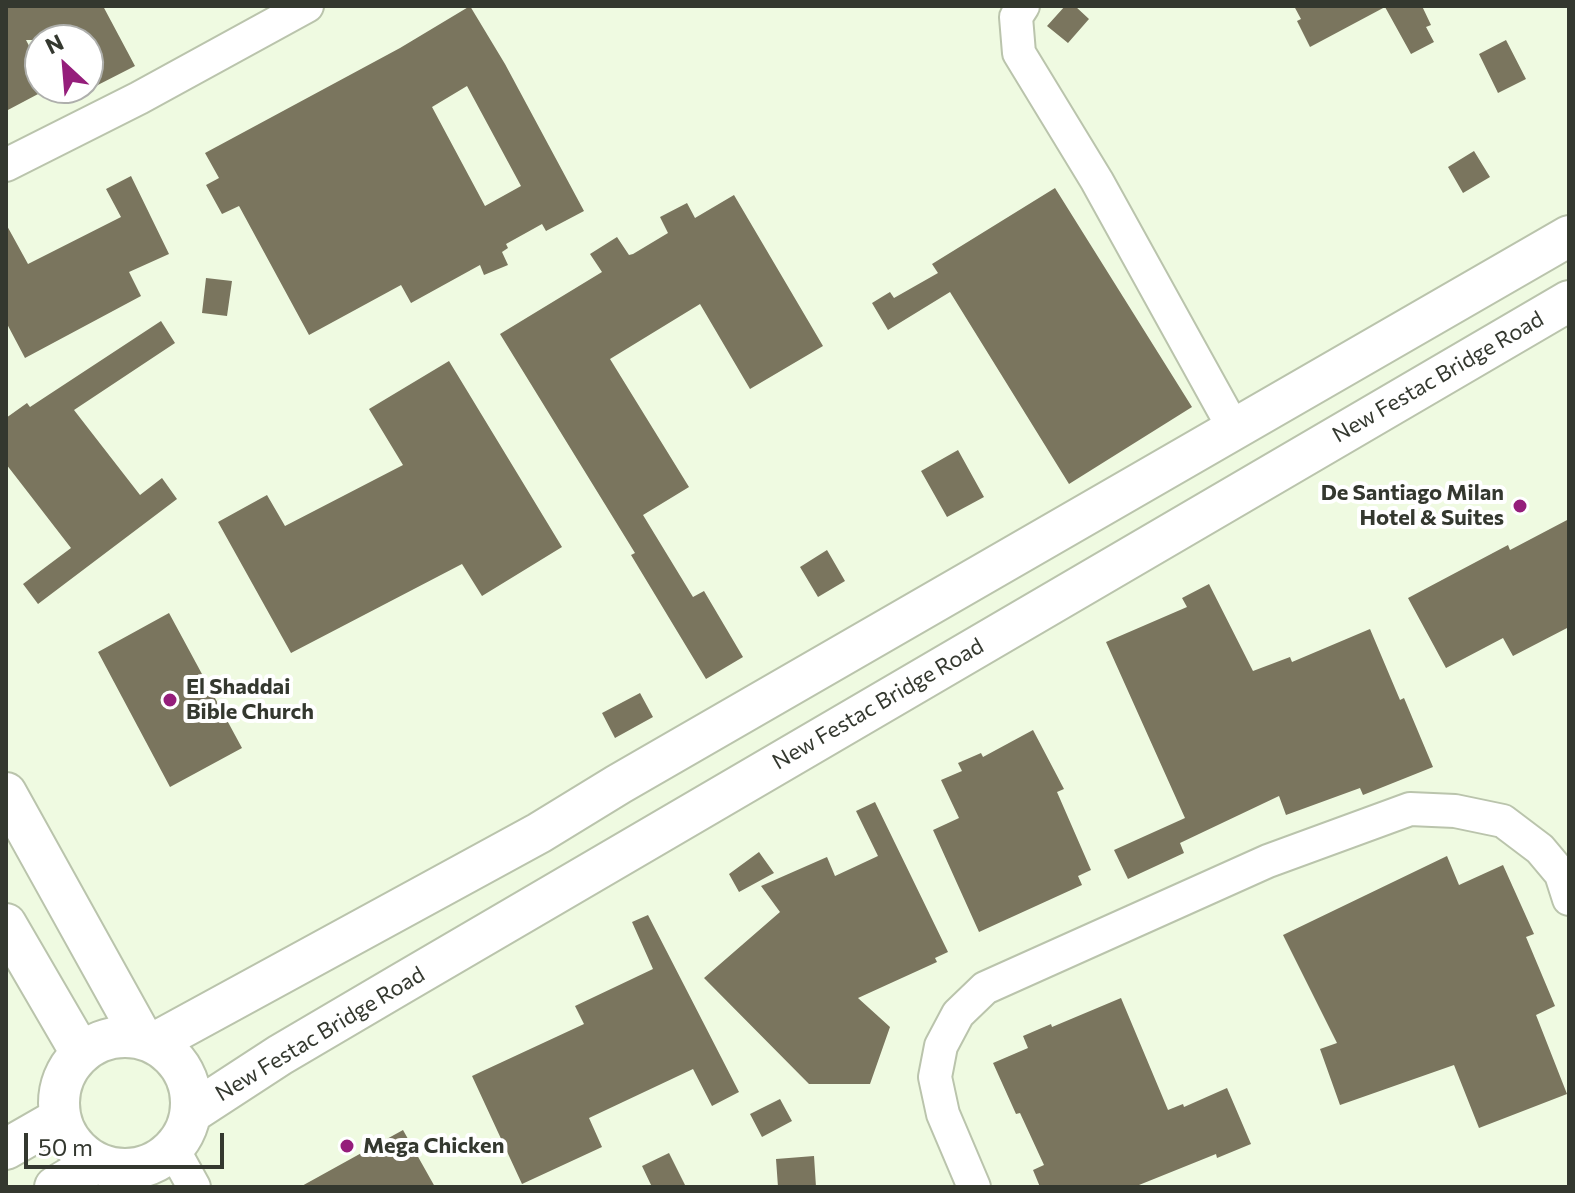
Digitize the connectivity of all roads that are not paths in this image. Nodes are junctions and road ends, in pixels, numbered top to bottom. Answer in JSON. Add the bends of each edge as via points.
{"nodes":[{"id":1,"x":307,"y":6,"type":"edge"},
{"id":2,"x":1023,"y":6,"type":"edge"},
{"id":3,"x":6,"y":165,"type":"edge"},
{"id":4,"x":1569,"y":236,"type":"edge"},
{"id":5,"x":1569,"y":301,"type":"edge"},
{"id":6,"x":1366,"y":353,"type":"junction"},
{"id":7,"x":1392,"y":404,"type":"junction"},
{"id":8,"x":1233,"y":427,"type":"junction"},
{"id":9,"x":6,"y":793,"type":"edge"},
{"id":10,"x":1569,"y":899,"type":"edge"},
{"id":11,"x":6,"y":924,"type":"edge"},
{"id":12,"x":148,"y":1041,"type":"junction"},
{"id":13,"x":81,"y":1053,"type":"junction"},
{"id":14,"x":191,"y":1113,"type":"junction"},
{"id":15,"x":60,"y":1118,"type":"junction"},
{"id":16,"x":6,"y":1149,"type":"edge"},
{"id":17,"x":173,"y":1149,"type":"junction"},
{"id":18,"x":117,"y":1173,"type":"edge"},
{"id":19,"x":55,"y":1187,"type":"edge"},
{"id":20,"x":194,"y":1187,"type":"edge"},
{"id":21,"x":974,"y":1187,"type":"edge"}],
"edges":[{"from":1,"to":3,"type":"street"},
{"from":2,"to":8,"type":"street","via":[[1016,17],[1019,53],[1097,181]]},
{"from":4,"to":6,"type":"main road"},
{"from":5,"to":7,"type":"main road","name":"New Festac Bridge Road"},
{"from":6,"to":7,"type":"main road"},
{"from":6,"to":8,"type":"main road"},
{"from":7,"to":14,"type":"main road","name":"New Festac Bridge Road","via":[[346,1016]]},
{"from":8,"to":12,"type":"main road","via":[[539,833]]},
{"from":9,"to":12,"type":"main road"},
{"from":10,"to":21,"type":"street","via":[[1561,874],[1540,849],[1503,821],[1410,809],[1268,861],[985,988],[958,1014],[941,1046],[935,1077],[943,1114]]},
{"from":11,"to":13,"type":"main road"},
{"from":12,"to":13,"type":"main road","via":[[121,1036]]},
{"from":12,"to":14,"type":"main road","via":[[176,1060],[190,1085]]},
{"from":13,"to":15,"type":"main road","via":[[66,1071],[59,1094]]},
{"from":14,"to":17,"type":"main road"},
{"from":15,"to":16,"type":"main road"},
{"from":15,"to":18,"type":"main road","via":[[72,1145]]},
{"from":17,"to":18,"type":"main road","via":[[158,1161]]},
{"from":17,"to":20,"type":"street"},
{"from":18,"to":19,"type":"main road"}]}
